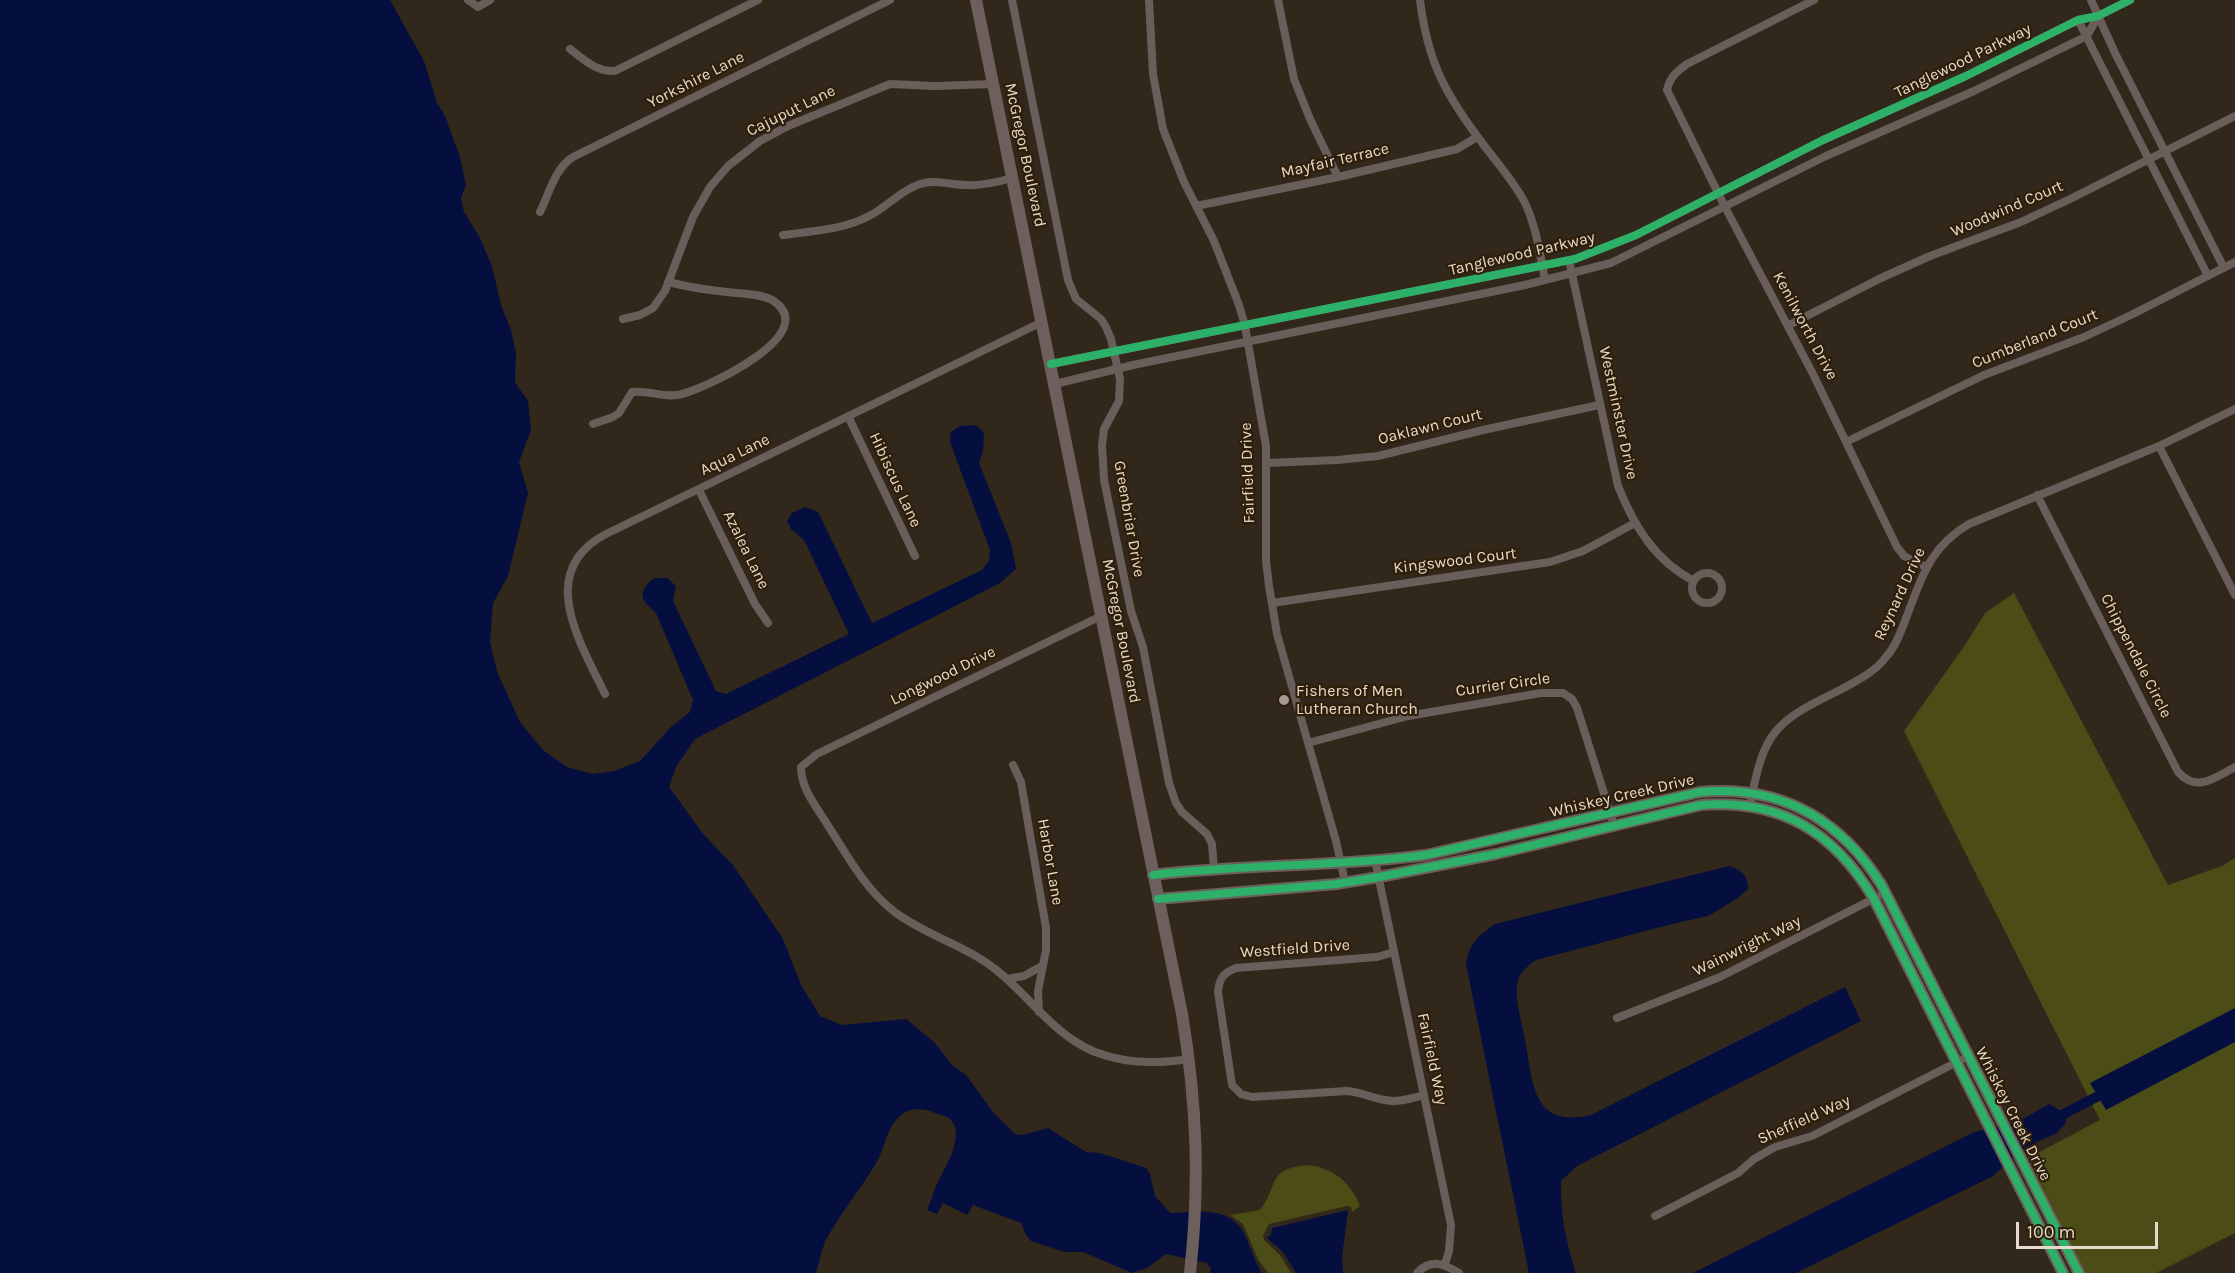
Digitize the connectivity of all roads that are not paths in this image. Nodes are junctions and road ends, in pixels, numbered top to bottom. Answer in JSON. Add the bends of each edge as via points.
{"nodes":[{"id":1,"x":468,"y":0,"type":"edge"},
{"id":2,"x":490,"y":0,"type":"edge"},
{"id":3,"x":758,"y":0,"type":"edge"},
{"id":4,"x":890,"y":0,"type":"edge"},
{"id":5,"x":976,"y":0,"type":"edge"},
{"id":6,"x":1012,"y":0,"type":"edge"},
{"id":7,"x":1149,"y":0,"type":"edge"},
{"id":8,"x":1278,"y":0,"type":"edge"},
{"id":9,"x":1420,"y":0,"type":"edge"},
{"id":10,"x":1814,"y":0,"type":"edge"},
{"id":11,"x":2091,"y":0,"type":"edge"},
{"id":12,"x":2130,"y":0,"type":"edge"},
{"id":13,"x":2098,"y":16,"type":"junction"},
{"id":14,"x":2078,"y":20,"type":"junction"},
{"id":15,"x":2087,"y":36,"type":"junction"},
{"id":16,"x":570,"y":49,"type":"dead end"},
{"id":17,"x":1961,"y":78,"type":"junction"},
{"id":18,"x":993,"y":84,"type":"junction"},
{"id":19,"x":1968,"y":94,"type":"junction"},
{"id":20,"x":2235,"y":116,"type":"edge"},
{"id":21,"x":1839,"y":133,"type":"junction"},
{"id":22,"x":1478,"y":137,"type":"junction"},
{"id":23,"x":1846,"y":147,"type":"junction"},
{"id":24,"x":2166,"y":151,"type":"junction"},
{"id":25,"x":2149,"y":159,"type":"junction"},
{"id":26,"x":1338,"y":177,"type":"junction"},
{"id":27,"x":1012,"y":178,"type":"junction"},
{"id":28,"x":1718,"y":193,"type":"junction"},
{"id":29,"x":1196,"y":206,"type":"junction"},
{"id":30,"x":1725,"y":207,"type":"junction"},
{"id":31,"x":540,"y":212,"type":"dead end"},
{"id":32,"x":783,"y":235,"type":"dead end"},
{"id":33,"x":1569,"y":260,"type":"junction"},
{"id":34,"x":2235,"y":262,"type":"edge"},
{"id":35,"x":1543,"y":266,"type":"junction"},
{"id":36,"x":2224,"y":267,"type":"junction"},
{"id":37,"x":1573,"y":274,"type":"junction"},
{"id":38,"x":2208,"y":276,"type":"junction"},
{"id":39,"x":1545,"y":280,"type":"junction"},
{"id":40,"x":668,"y":282,"type":"junction"},
{"id":41,"x":623,"y":319,"type":"dead end"},
{"id":42,"x":1042,"y":322,"type":"junction"},
{"id":43,"x":1789,"y":325,"type":"junction"},
{"id":44,"x":1245,"y":326,"type":"junction"},
{"id":45,"x":1247,"y":342,"type":"junction"},
{"id":46,"x":1113,"y":352,"type":"junction"},
{"id":47,"x":1051,"y":364,"type":"junction"},
{"id":48,"x":1117,"y":369,"type":"junction"},
{"id":49,"x":1055,"y":384,"type":"junction"},
{"id":50,"x":1599,"y":405,"type":"junction"},
{"id":51,"x":2235,"y":409,"type":"edge"},
{"id":52,"x":849,"y":416,"type":"junction"},
{"id":53,"x":592,"y":424,"type":"dead end"},
{"id":54,"x":1846,"y":442,"type":"junction"},
{"id":55,"x":2159,"y":446,"type":"junction"},
{"id":56,"x":1266,"y":463,"type":"junction"},
{"id":57,"x":699,"y":490,"type":"junction"},
{"id":58,"x":2037,"y":495,"type":"junction"},
{"id":59,"x":1635,"y":523,"type":"junction"},
{"id":60,"x":915,"y":556,"type":"dead end"},
{"id":61,"x":1926,"y":567,"type":"junction"},
{"id":62,"x":1694,"y":581,"type":"dead end"},
{"id":63,"x":2235,"y":595,"type":"edge"},
{"id":64,"x":1272,"y":603,"type":"junction"},
{"id":65,"x":1101,"y":616,"type":"junction"},
{"id":66,"x":768,"y":623,"type":"dead end"},
{"id":67,"x":604,"y":694,"type":"dead end"},
{"id":68,"x":1308,"y":743,"type":"junction"},
{"id":69,"x":1013,"y":765,"type":"dead end"},
{"id":70,"x":2235,"y":767,"type":"edge"},
{"id":71,"x":1752,"y":793,"type":"junction"},
{"id":72,"x":1750,"y":807,"type":"junction"},
{"id":73,"x":1610,"y":812,"type":"junction"},
{"id":74,"x":1614,"y":825,"type":"junction"},
{"id":75,"x":1375,"y":860,"type":"junction"},
{"id":76,"x":1341,"y":862,"type":"junction"},
{"id":77,"x":1214,"y":869,"type":"junction"},
{"id":78,"x":1153,"y":874,"type":"junction"},
{"id":79,"x":1378,"y":877,"type":"junction"},
{"id":80,"x":1345,"y":882,"type":"junction"},
{"id":81,"x":1886,"y":893,"type":"junction"},
{"id":82,"x":1158,"y":899,"type":"junction"},
{"id":83,"x":1874,"y":899,"type":"junction"},
{"id":84,"x":1394,"y":952,"type":"junction"},
{"id":85,"x":1042,"y":966,"type":"junction"},
{"id":86,"x":1007,"y":979,"type":"junction"},
{"id":87,"x":1040,"y":1012,"type":"junction"},
{"id":88,"x":1617,"y":1018,"type":"dead end"},
{"id":89,"x":1969,"y":1056,"type":"junction"},
{"id":90,"x":1189,"y":1059,"type":"junction"},
{"id":91,"x":1956,"y":1063,"type":"junction"},
{"id":92,"x":1424,"y":1095,"type":"junction"},
{"id":93,"x":1656,"y":1216,"type":"dead end"},
{"id":94,"x":1445,"y":1264,"type":"junction"},
{"id":95,"x":1190,"y":1272,"type":"edge"},
{"id":96,"x":1417,"y":1273,"type":"edge"},
{"id":97,"x":1459,"y":1273,"type":"edge"},
{"id":98,"x":2063,"y":1273,"type":"edge"},
{"id":99,"x":2079,"y":1273,"type":"edge"}],
"edges":[{"from":1,"to":2,"type":"street","via":[[478,7]]},
{"from":3,"to":16,"type":"street","via":[[615,72],[595,68]]},
{"from":4,"to":31,"type":"street","name":"Yorkshire Lane","via":[[573,157],[558,172]]},
{"from":5,"to":18,"type":"street","name":"McGregor Boulevard"},
{"from":6,"to":46,"type":"street","name":"Greenbriar Drive","via":[[1068,280],[1076,299],[1101,319]]},
{"from":7,"to":29,"type":"street","name":"Fairfield Drive","via":[[1158,106],[1170,150]]},
{"from":8,"to":26,"type":"street","via":[[1298,89]]},
{"from":9,"to":22,"type":"street","via":[[1423,28],[1437,73]]},
{"from":10,"to":28,"type":"street","name":"Kenilworth Drive","via":[[1687,64],[1670,80],[1667,89],[1671,101]]},
{"from":11,"to":13,"type":"street"},
{"from":12,"to":13,"type":"street","name":"Tanglewood Parkway"},
{"from":13,"to":14,"type":"street","name":"Tanglewood Parkway"},
{"from":13,"to":15,"type":"street"},
{"from":13,"to":24,"type":"street"},
{"from":14,"to":15,"type":"street"},
{"from":14,"to":17,"type":"street","name":"Tanglewood Parkway"},
{"from":15,"to":19,"type":"street","name":"Tanglewood Parkway"},
{"from":15,"to":25,"type":"street"},
{"from":17,"to":19,"type":"street"},
{"from":17,"to":21,"type":"street","name":"Tanglewood Parkway"},
{"from":18,"to":27,"type":"street","name":"McGregor Boulevard"},
{"from":18,"to":40,"type":"street","name":"Cajuput Lane","via":[[890,84],[760,141],[728,166],[710,187],[693,217]]},
{"from":19,"to":23,"type":"street","name":"Tanglewood Parkway"},
{"from":20,"to":24,"type":"street","name":"Woodwind Court"},
{"from":21,"to":23,"type":"street"},
{"from":21,"to":28,"type":"street","name":"Tanglewood Parkway"},
{"from":22,"to":26,"type":"street","name":"Mayfair Terrace","via":[[1457,148]]},
{"from":22,"to":35,"type":"street","via":[[1523,200]]},
{"from":23,"to":30,"type":"street","name":"Tanglewood Parkway"},
{"from":24,"to":25,"type":"street","name":"Woodwind Court"},
{"from":24,"to":36,"type":"street"},
{"from":25,"to":38,"type":"street"},
{"from":25,"to":43,"type":"street","name":"Woodwind Court","via":[[2021,222],[1881,278]]},
{"from":26,"to":29,"type":"street","name":"Mayfair Terrace"},
{"from":27,"to":32,"type":"street","via":[[968,186],[921,183],[865,218],[835,228]]},
{"from":27,"to":42,"type":"street","name":"McGregor Boulevard"},
{"from":28,"to":30,"type":"street","name":"Kenilworth Drive"},
{"from":28,"to":33,"type":"street","name":"Tanglewood Parkway","via":[[1636,235]]},
{"from":29,"to":44,"type":"street","name":"Fairfield Drive","via":[[1230,281]]},
{"from":30,"to":37,"type":"street","name":"Tanglewood Parkway","via":[[1611,263]]},
{"from":30,"to":43,"type":"street","name":"Kenilworth Drive"},
{"from":33,"to":35,"type":"street","name":"Tanglewood Parkway"},
{"from":33,"to":37,"type":"street","name":"Westminster Drive"},
{"from":34,"to":36,"type":"street","name":"Cumberland Court"},
{"from":35,"to":39,"type":"street"},
{"from":35,"to":44,"type":"street","name":"Tanglewood Parkway"},
{"from":36,"to":38,"type":"street","name":"Cumberland Court"},
{"from":37,"to":39,"type":"street","name":"Tanglewood Parkway"},
{"from":37,"to":50,"type":"street","name":"Westminster Drive"},
{"from":38,"to":54,"type":"street","name":"Cumberland Court","via":[[2084,337],[1939,395]]},
{"from":39,"to":45,"type":"street","name":"Tanglewood Parkway"},
{"from":40,"to":41,"type":"street","name":"Cajuput Lane","via":[[653,308]]},
{"from":40,"to":53,"type":"street","via":[[770,299],[784,316],[784,327],[746,366],[680,395],[633,392],[614,417]]},
{"from":42,"to":47,"type":"street","name":"McGregor Boulevard"},
{"from":42,"to":52,"type":"street","name":"Aqua Lane"},
{"from":43,"to":54,"type":"street","name":"Kenilworth Drive"},
{"from":44,"to":45,"type":"street","name":"Fairfield Drive"},
{"from":44,"to":46,"type":"street","name":"Tanglewood Parkway"},
{"from":45,"to":48,"type":"street","name":"Tanglewood Parkway"},
{"from":45,"to":56,"type":"street","name":"Fairfield Drive"},
{"from":46,"to":47,"type":"street","name":"Tanglewood Parkway"},
{"from":46,"to":48,"type":"street","name":"Greenbriar Drive"},
{"from":47,"to":49,"type":"street","name":"McGregor Boulevard"},
{"from":48,"to":49,"type":"street","name":"Tanglewood Parkway"},
{"from":48,"to":77,"type":"street","name":"Greenbriar Drive","via":[[1119,401],[1104,429],[1102,445],[1104,480],[1131,611],[1143,647],[1169,783],[1182,812],[1207,834]]},
{"from":49,"to":65,"type":"street","name":"McGregor Boulevard"},
{"from":50,"to":56,"type":"street","name":"Oaklawn Court","via":[[1378,456]]},
{"from":50,"to":59,"type":"street","name":"Westminster Drive","via":[[1618,486]]},
{"from":51,"to":55,"type":"street","name":"Reynard Drive"},
{"from":52,"to":57,"type":"street","name":"Aqua Lane"},
{"from":52,"to":60,"type":"street","name":"Hibiscus Lane"},
{"from":54,"to":61,"type":"street","name":"Kenilworth Drive","via":[[1897,547],[1904,556]]},
{"from":55,"to":58,"type":"street","name":"Reynard Drive"},
{"from":55,"to":63,"type":"street"},
{"from":56,"to":64,"type":"street","name":"Fairfield Drive","via":[[1266,561]]},
{"from":57,"to":66,"type":"street","name":"Azalea Lane"},
{"from":57,"to":67,"type":"street","name":"Aqua Lane","via":[[596,539],[573,565],[567,596],[571,619]]},
{"from":58,"to":61,"type":"street","name":"Reynard Drive","via":[[1957,531],[1938,548]]},
{"from":58,"to":70,"type":"street","name":"Chippendale Circle","via":[[2178,772],[2186,781],[2199,784]]},
{"from":59,"to":62,"type":"street","name":"Westminster Drive","via":[[1665,562]]},
{"from":59,"to":64,"type":"street","name":"Kingswood Court","via":[[1583,551],[1550,562]]},
{"from":61,"to":71,"type":"street","name":"Reynard Drive","via":[[1901,633],[1886,658],[1862,678],[1804,707],[1783,723],[1762,753]]},
{"from":64,"to":68,"type":"street","name":"Fairfield Drive"},
{"from":65,"to":78,"type":"street","name":"McGregor Boulevard"},
{"from":65,"to":86,"type":"street","name":"Longwood Drive","via":[[817,754],[801,767],[801,778],[810,797],[879,898],[905,920],[974,955]]},
{"from":68,"to":73,"type":"street","name":"Currier Circle","via":[[1443,709],[1563,693],[1577,708]]},
{"from":68,"to":76,"type":"street","name":"Fairfield Drive"},
{"from":69,"to":85,"type":"street","name":"Harbor Lane","via":[[1021,782],[1046,928]]},
{"from":71,"to":72,"type":"street","name":"Reynard Drive"},
{"from":71,"to":73,"type":"street","name":"Whiskey Creek Drive","via":[[1700,792]]},
{"from":71,"to":81,"type":"street","name":"Whiskey Creek Drive","via":[[1803,809],[1834,829],[1868,863]]},
{"from":72,"to":74,"type":"street","name":"Whiskey Creek Drive","via":[[1701,805]]},
{"from":72,"to":83,"type":"street","name":"Whiskey Creek Drive","via":[[1784,816],[1822,837],[1846,859]]},
{"from":73,"to":74,"type":"street","name":"Currier Circle"},
{"from":73,"to":75,"type":"street","name":"Whiskey Creek Drive","via":[[1459,849]]},
{"from":74,"to":79,"type":"street","name":"Whiskey Creek Drive"},
{"from":75,"to":76,"type":"street","name":"Whiskey Creek Drive"},
{"from":75,"to":79,"type":"street","name":"Fairfield Way"},
{"from":76,"to":77,"type":"street","name":"Whiskey Creek Drive"},
{"from":76,"to":80,"type":"street","name":"Fairfield Drive"},
{"from":77,"to":78,"type":"street","name":"Whiskey Creek Drive"},
{"from":78,"to":82,"type":"street","name":"McGregor Boulevard"},
{"from":79,"to":80,"type":"street","name":"Whiskey Creek Drive"},
{"from":79,"to":84,"type":"street","name":"Fairfield Way"},
{"from":80,"to":82,"type":"street","name":"Whiskey Creek Drive"},
{"from":81,"to":83,"type":"street","name":"Wainwright Way"},
{"from":81,"to":89,"type":"street","name":"Whiskey Creek Drive"},
{"from":82,"to":90,"type":"street","name":"McGregor Boulevard"},
{"from":83,"to":88,"type":"street","name":"Wainwright Way","via":[[1720,977]]},
{"from":83,"to":91,"type":"street","name":"Whiskey Creek Drive"},
{"from":84,"to":92,"type":"street","name":"Fairfield Way"},
{"from":84,"to":92,"type":"street","name":"Westfield Drive","via":[[1371,958],[1236,968],[1226,972],[1219,981],[1218,992],[1232,1085],[1252,1098],[1347,1091],[1386,1101]]},
{"from":85,"to":86,"type":"street","via":[[1024,976]]},
{"from":85,"to":87,"type":"street","name":"Harbor Lane"},
{"from":86,"to":87,"type":"street"},
{"from":87,"to":90,"type":"street","via":[[1069,1039],[1106,1056],[1145,1063]]},
{"from":89,"to":91,"type":"street","name":"Sheffield Way"},
{"from":89,"to":99,"type":"street","name":"Whiskey Creek Drive"},
{"from":90,"to":95,"type":"street","name":"McGregor Boulevard","via":[[1196,1122],[1196,1202]]},
{"from":91,"to":93,"type":"street","name":"Sheffield Way","via":[[1812,1136],[1775,1147],[1738,1173]]},
{"from":91,"to":98,"type":"street","name":"Whiskey Creek Drive"},
{"from":92,"to":94,"type":"street","name":"Fairfield Way","via":[[1451,1225]]},
{"from":94,"to":96,"type":"street","via":[[1433,1263]]},
{"from":94,"to":97,"type":"street"}]}
